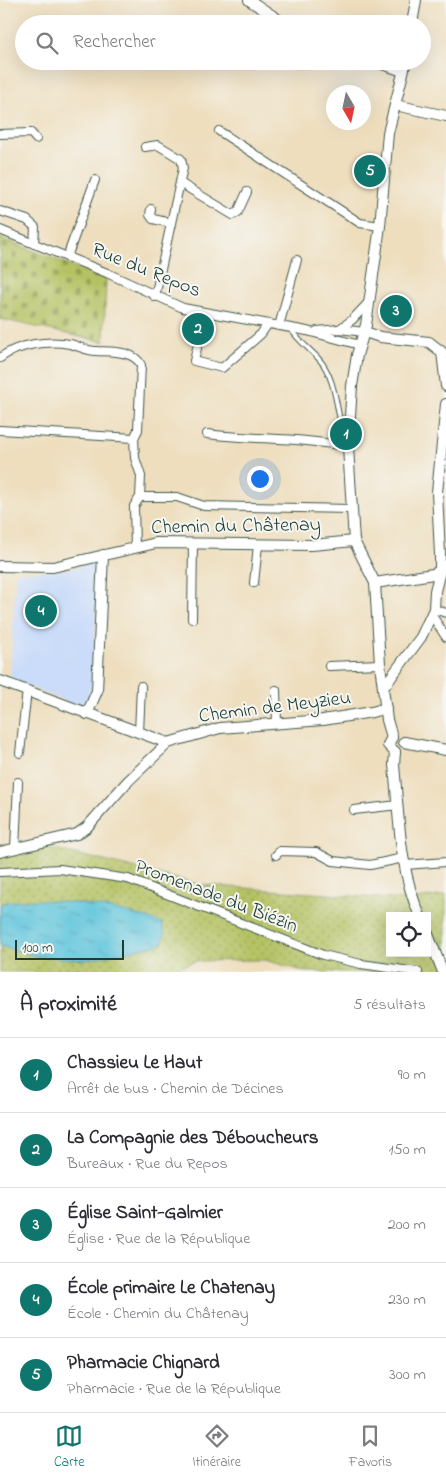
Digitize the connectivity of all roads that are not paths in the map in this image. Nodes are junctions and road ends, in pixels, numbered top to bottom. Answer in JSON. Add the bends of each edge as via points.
{"nodes":[{"id":1,"x":250,"y":0,"type":"edge"},
{"id":2,"x":416,"y":0,"type":"edge"},
{"id":3,"x":272,"y":15,"type":"edge"},
{"id":4,"x":414,"y":15,"type":"edge"},
{"id":5,"x":403,"y":70,"type":"edge"},
{"id":6,"x":395,"y":105,"type":"junction"},
{"id":7,"x":446,"y":116,"type":"edge"},
{"id":8,"x":219,"y":131,"type":"dead end"},
{"id":9,"x":0,"y":134,"type":"edge"},
{"id":10,"x":36,"y":139,"type":"dead end"},
{"id":11,"x":145,"y":147,"type":"dead end"},
{"id":12,"x":95,"y":180,"type":"dead end"},
{"id":13,"x":180,"y":183,"type":"junction"},
{"id":14,"x":248,"y":192,"type":"dead end"},
{"id":15,"x":150,"y":209,"type":"dead end"},
{"id":16,"x":0,"y":211,"type":"edge"},
{"id":17,"x":171,"y":223,"type":"junction"},
{"id":18,"x":380,"y":226,"type":"junction"},
{"id":19,"x":0,"y":230,"type":"edge"},
{"id":20,"x":34,"y":244,"type":"junction"},
{"id":21,"x":67,"y":257,"type":"junction"},
{"id":22,"x":297,"y":260,"type":"dead end"},
{"id":23,"x":155,"y":296,"type":"junction"},
{"id":24,"x":369,"y":302,"type":"junction"},
{"id":25,"x":268,"y":324,"type":"junction"},
{"id":26,"x":279,"y":326,"type":"junction"},
{"id":27,"x":290,"y":328,"type":"junction"},
{"id":28,"x":339,"y":329,"type":"junction"},
{"id":29,"x":306,"y":331,"type":"junction"},
{"id":30,"x":365,"y":332,"type":"junction"},
{"id":31,"x":380,"y":337,"type":"junction"},
{"id":32,"x":360,"y":345,"type":"junction"},
{"id":33,"x":197,"y":348,"type":"dead end"},
{"id":34,"x":444,"y":353,"type":"edge"},
{"id":35,"x":0,"y":358,"type":"edge"},
{"id":36,"x":446,"y":386,"type":"edge"},
{"id":37,"x":446,"y":404,"type":"edge"},
{"id":38,"x":341,"y":424,"type":"dead end"},
{"id":39,"x":0,"y":430,"type":"edge"},
{"id":40,"x":207,"y":434,"type":"dead end"},
{"id":41,"x":134,"y":438,"type":"junction"},
{"id":42,"x":348,"y":447,"type":"junction"},
{"id":43,"x":140,"y":497,"type":"junction"},
{"id":44,"x":351,"y":510,"type":"junction"},
{"id":45,"x":354,"y":541,"type":"junction"},
{"id":46,"x":193,"y":544,"type":"junction"},
{"id":47,"x":258,"y":545,"type":"junction"},
{"id":48,"x":135,"y":548,"type":"junction"},
{"id":49,"x":103,"y":555,"type":"junction"},
{"id":50,"x":0,"y":566,"type":"edge"},
{"id":51,"x":443,"y":570,"type":"edge"},
{"id":52,"x":254,"y":583,"type":"dead end"},
{"id":53,"x":375,"y":584,"type":"junction"},
{"id":54,"x":434,"y":613,"type":"junction"},
{"id":55,"x":446,"y":613,"type":"edge"},
{"id":56,"x":192,"y":619,"type":"dead end"},
{"id":57,"x":446,"y":637,"type":"edge"},
{"id":58,"x":381,"y":659,"type":"junction"},
{"id":59,"x":329,"y":666,"type":"dead end"},
{"id":60,"x":397,"y":670,"type":"junction"},
{"id":61,"x":0,"y":681,"type":"edge"},
{"id":62,"x":141,"y":686,"type":"dead end"},
{"id":63,"x":383,"y":688,"type":"junction"},
{"id":64,"x":27,"y":690,"type":"junction"},
{"id":65,"x":276,"y":690,"type":"dead end"},
{"id":66,"x":386,"y":708,"type":"junction"},
{"id":67,"x":87,"y":714,"type":"junction"},
{"id":68,"x":277,"y":723,"type":"junction"},
{"id":69,"x":139,"y":733,"type":"junction"},
{"id":70,"x":392,"y":737,"type":"junction"},
{"id":71,"x":404,"y":742,"type":"junction"},
{"id":72,"x":168,"y":743,"type":"junction"},
{"id":73,"x":446,"y":750,"type":"edge"},
{"id":74,"x":395,"y":752,"type":"junction"},
{"id":75,"x":20,"y":753,"type":"dead end"},
{"id":76,"x":18,"y":782,"type":"dead end"},
{"id":77,"x":398,"y":805,"type":"junction"},
{"id":78,"x":354,"y":810,"type":"dead end"},
{"id":79,"x":15,"y":849,"type":"junction"},
{"id":80,"x":0,"y":852,"type":"edge"},
{"id":81,"x":276,"y":855,"type":"dead end"},
{"id":82,"x":404,"y":862,"type":"junction"},
{"id":83,"x":446,"y":862,"type":"edge"},
{"id":84,"x":0,"y":872,"type":"edge"},
{"id":85,"x":418,"y":912,"type":"edge"},
{"id":86,"x":431,"y":943,"type":"edge"},
{"id":87,"x":418,"y":972,"type":"edge"},
{"id":88,"x":442,"y":972,"type":"edge"}],
"edges":[{"from":1,"to":3,"type":"street"},
{"from":2,"to":4,"type":"street"},
{"from":5,"to":6,"type":"street"},
{"from":6,"to":7,"type":"street"},
{"from":6,"to":18,"type":"street","via":[[388,133]]},
{"from":8,"to":18,"type":"street","via":[[360,223]]},
{"from":9,"to":10,"type":"street","via":[[31,133]]},
{"from":11,"to":13,"type":"street","via":[[158,145],[182,159],[184,168]]},
{"from":12,"to":21,"type":"street"},
{"from":13,"to":14,"type":"street","via":[[233,215],[238,212]]},
{"from":13,"to":17,"type":"street"},
{"from":15,"to":17,"type":"street","via":[[153,219]]},
{"from":16,"to":20,"type":"street","via":[[28,220],[36,227]]},
{"from":17,"to":23,"type":"street"},
{"from":18,"to":24,"type":"street"},
{"from":19,"to":20,"type":"street","name":"Rue du Repos"},
{"from":20,"to":21,"type":"street","name":"Rue du Repos"},
{"from":21,"to":23,"type":"street","name":"Rue du Repos"},
{"from":22,"to":26,"type":"street"},
{"from":23,"to":25,"type":"street","name":"Rue du Repos","via":[[183,308]]},
{"from":24,"to":28,"type":"street"},
{"from":24,"to":30,"type":"street"},
{"from":25,"to":26,"type":"street","name":"Rue du Repos"},
{"from":25,"to":33,"type":"street","via":[[222,368],[194,362]]},
{"from":26,"to":27,"type":"street","name":"Rue du Repos"},
{"from":27,"to":29,"type":"street","name":"Rue du Repos"},
{"from":27,"to":38,"type":"lane","via":[[328,373]]},
{"from":28,"to":29,"type":"street","name":"Rue du Repos"},
{"from":28,"to":30,"type":"street","name":"Rue du Repos"},
{"from":29,"to":32,"type":"street","name":"Rue du Repos"},
{"from":30,"to":31,"type":"street"},
{"from":30,"to":32,"type":"street"},
{"from":31,"to":32,"type":"street","via":[[368,339]]},
{"from":31,"to":34,"type":"street","via":[[429,342]]},
{"from":32,"to":42,"type":"street","via":[[352,386]]},
{"from":34,"to":36,"type":"street"},
{"from":35,"to":41,"type":"street","via":[[46,342],[72,344],[95,352],[105,350],[139,360],[138,430]]},
{"from":37,"to":51,"type":"street","via":[[437,492]]},
{"from":39,"to":41,"type":"street"},
{"from":40,"to":42,"type":"street","via":[[270,440],[316,440]]},
{"from":41,"to":43,"type":"street","via":[[135,458],[141,476]]},
{"from":42,"to":44,"type":"street"},
{"from":43,"to":44,"type":"street","via":[[177,497],[204,506]]},
{"from":43,"to":48,"type":"street","via":[[134,506]]},
{"from":44,"to":45,"type":"street"},
{"from":45,"to":47,"type":"street","name":"Chemin du Châtenay"},
{"from":45,"to":53,"type":"street"},
{"from":46,"to":47,"type":"street","name":"Chemin du Châtenay"},
{"from":46,"to":48,"type":"street","name":"Chemin du Châtenay","via":[[156,543]]},
{"from":46,"to":56,"type":"street"},
{"from":47,"to":52,"type":"street"},
{"from":48,"to":49,"type":"street","name":"Chemin du Châtenay"},
{"from":49,"to":50,"type":"street","name":"Chemin du Châtenay","via":[[53,567]]},
{"from":49,"to":67,"type":"street","via":[[97,692]]},
{"from":51,"to":53,"type":"street"},
{"from":51,"to":54,"type":"street","via":[[435,591]]},
{"from":53,"to":58,"type":"street"},
{"from":54,"to":55,"type":"street"},
{"from":54,"to":57,"type":"street"},
{"from":54,"to":60,"type":"street"},
{"from":58,"to":59,"type":"street"},
{"from":58,"to":60,"type":"street"},
{"from":58,"to":63,"type":"street"},
{"from":60,"to":63,"type":"street"},
{"from":61,"to":64,"type":"street"},
{"from":62,"to":69,"type":"street"},
{"from":63,"to":66,"type":"street"},
{"from":64,"to":67,"type":"street"},
{"from":64,"to":75,"type":"street"},
{"from":65,"to":68,"type":"street"},
{"from":66,"to":68,"type":"street","name":"Chemin de Meyzieu","via":[[347,717]]},
{"from":66,"to":70,"type":"street"},
{"from":67,"to":69,"type":"street"},
{"from":68,"to":72,"type":"street","name":"Chemin de Meyzieu","via":[[220,728]]},
{"from":69,"to":72,"type":"street"},
{"from":70,"to":71,"type":"street","via":[[400,736]]},
{"from":70,"to":74,"type":"street","via":[[388,745]]},
{"from":71,"to":73,"type":"street"},
{"from":71,"to":74,"type":"street","via":[[402,749]]},
{"from":72,"to":79,"type":"street","name":"Chemin de Meyzieu","via":[[87,827],[66,838]]},
{"from":74,"to":77,"type":"street"},
{"from":76,"to":79,"type":"street"},
{"from":77,"to":78,"type":"street"},
{"from":77,"to":82,"type":"street"},
{"from":79,"to":80,"type":"street","name":"Chemin de Meyzieu"},
{"from":81,"to":82,"type":"street","via":[[280,851],[316,852],[333,861],[370,865]]},
{"from":82,"to":83,"type":"street"},
{"from":82,"to":85,"type":"street"},
{"from":84,"to":87,"type":"street","name":"Promenade du Biézin","via":[[60,869],[128,879],[323,955]]},
{"from":86,"to":88,"type":"street"}]}
